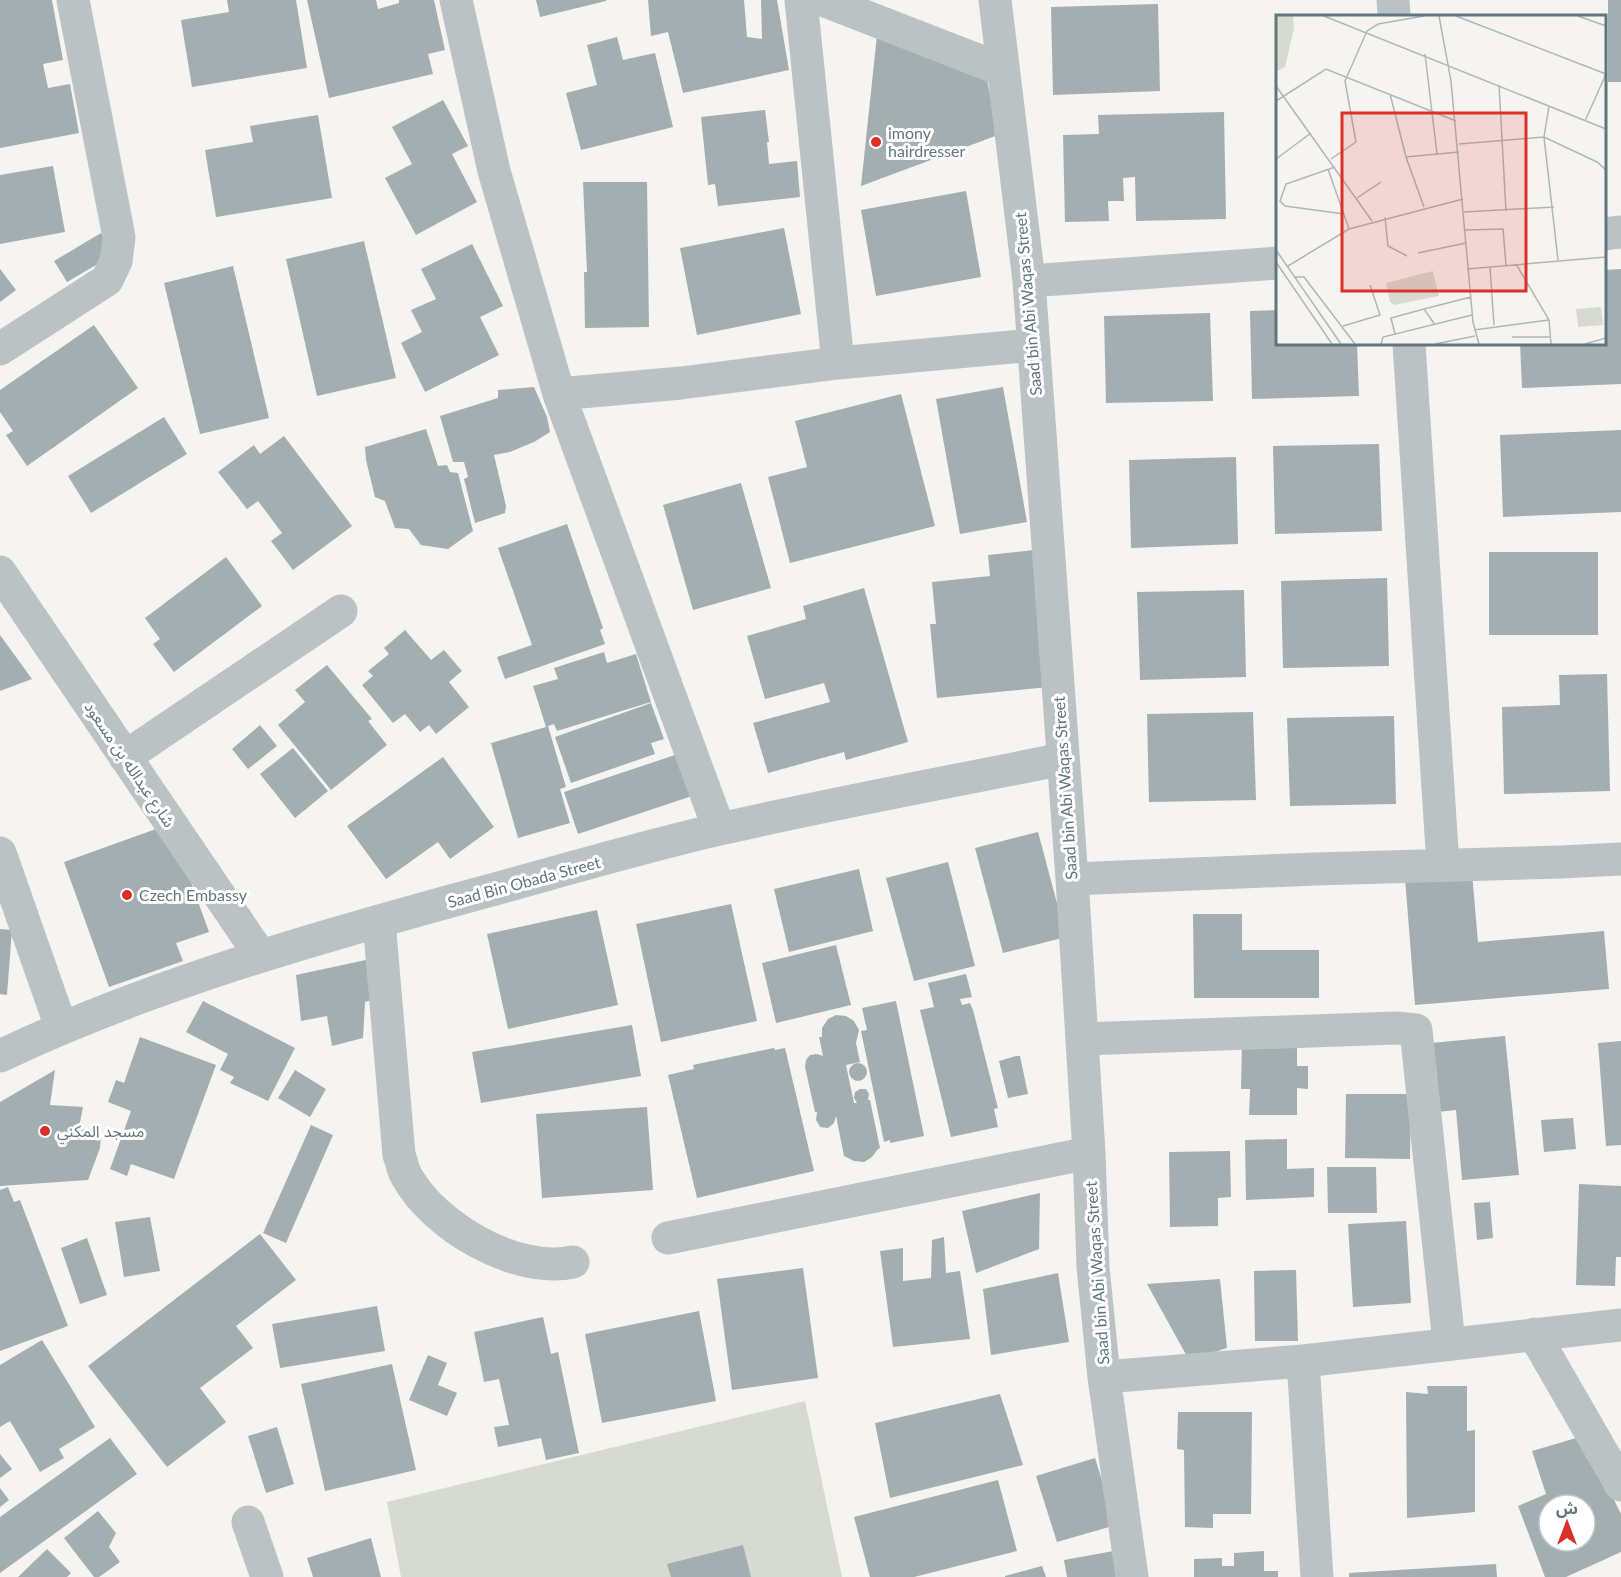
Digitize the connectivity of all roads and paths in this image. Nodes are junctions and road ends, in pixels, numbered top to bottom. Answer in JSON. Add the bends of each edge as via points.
{"nodes":[{"id":1,"x":73,"y":0,"type":"edge"},
{"id":2,"x":456,"y":0,"type":"edge"},
{"id":3,"x":801,"y":0,"type":"edge"},
{"id":4,"x":823,"y":0,"type":"edge"},
{"id":5,"x":995,"y":0,"type":"edge"},
{"id":6,"x":1393,"y":0,"type":"edge"},
{"id":7,"x":1394,"y":15,"type":"edge"},
{"id":8,"x":1003,"y":70,"type":"junction"},
{"id":9,"x":1621,"y":232,"type":"edge"},
{"id":10,"x":1606,"y":234,"type":"edge"},
{"id":11,"x":1276,"y":263,"type":"edge"},
{"id":12,"x":1029,"y":281,"type":"junction"},
{"id":13,"x":1033,"y":345,"type":"junction"},
{"id":14,"x":1409,"y":345,"type":"edge"},
{"id":15,"x":0,"y":349,"type":"edge"},
{"id":16,"x":838,"y":363,"type":"junction"},
{"id":17,"x":559,"y":394,"type":"junction"},
{"id":18,"x":0,"y":572,"type":"edge"},
{"id":19,"x":341,"y":611,"type":"dead end"},
{"id":20,"x":125,"y":757,"type":"junction"},
{"id":21,"x":1063,"y":759,"type":"junction"},
{"id":22,"x":718,"y":829,"type":"junction"},
{"id":23,"x":0,"y":853,"type":"edge"},
{"id":24,"x":1621,"y":859,"type":"edge"},
{"id":25,"x":1443,"y":865,"type":"junction"},
{"id":26,"x":1072,"y":879,"type":"junction"},
{"id":27,"x":8,"y":895,"type":"edge"},
{"id":28,"x":379,"y":921,"type":"junction"},
{"id":29,"x":260,"y":955,"type":"junction"},
{"id":30,"x":61,"y":1027,"type":"junction"},
{"id":31,"x":1082,"y":1039,"type":"junction"},
{"id":32,"x":0,"y":1056,"type":"edge"},
{"id":33,"x":1089,"y":1153,"type":"junction"},
{"id":34,"x":668,"y":1239,"type":"dead end"},
{"id":35,"x":573,"y":1262,"type":"dead end"},
{"id":36,"x":1621,"y":1325,"type":"edge"},
{"id":37,"x":1534,"y":1334,"type":"junction"},
{"id":38,"x":1449,"y":1343,"type":"junction"},
{"id":39,"x":1303,"y":1361,"type":"junction"},
{"id":40,"x":1104,"y":1377,"type":"junction"},
{"id":41,"x":1621,"y":1485,"type":"edge"},
{"id":42,"x":248,"y":1522,"type":"dead end"},
{"id":43,"x":267,"y":1577,"type":"edge"},
{"id":44,"x":1131,"y":1577,"type":"edge"},
{"id":45,"x":1317,"y":1577,"type":"edge"}],
"edges":[{"from":1,"to":15,"type":"street","via":[[119,237],[116,261],[107,280]]},
{"from":2,"to":17,"type":"street","via":[[494,171]]},
{"from":3,"to":16,"type":"street"},
{"from":4,"to":8,"type":"street"},
{"from":5,"to":8,"type":"street","name":"Saad bin Abi Waqas Street"},
{"from":6,"to":7,"type":"street"},
{"from":8,"to":12,"type":"street","name":"Saad bin Abi Waqas Street"},
{"from":9,"to":10,"type":"street"},
{"from":11,"to":12,"type":"street"},
{"from":12,"to":13,"type":"street","name":"Saad bin Abi Waqas Street"},
{"from":13,"to":16,"type":"street"},
{"from":13,"to":21,"type":"street","name":"Saad bin Abi Waqas Street"},
{"from":14,"to":25,"type":"street"},
{"from":16,"to":17,"type":"street"},
{"from":17,"to":22,"type":"street"},
{"from":18,"to":20,"type":"street","name":"شارع عبدالله بن مسعود"},
{"from":19,"to":20,"type":"street"},
{"from":20,"to":29,"type":"street","name":"شارع عبدالله بن مسعود"},
{"from":21,"to":22,"type":"street","name":"Saad Bin Obada Street"},
{"from":21,"to":26,"type":"street","name":"Saad bin Abi Waqas Street"},
{"from":22,"to":28,"type":"street","name":"Saad Bin Obada Street"},
{"from":23,"to":27,"type":"street"},
{"from":24,"to":25,"type":"street"},
{"from":25,"to":26,"type":"street"},
{"from":26,"to":31,"type":"street","name":"Saad bin Abi Waqas Street"},
{"from":27,"to":30,"type":"street"},
{"from":28,"to":29,"type":"street","name":"Saad Bin Obada Street"},
{"from":28,"to":35,"type":"street","via":[[399,1155],[406,1176],[440,1216],[483,1244],[542,1265]]},
{"from":29,"to":30,"type":"street","name":"Saad Bin Obada Street"},
{"from":30,"to":32,"type":"street","name":"Saad Bin Obada Street"},
{"from":31,"to":33,"type":"street","name":"Saad bin Abi Waqas Street"},
{"from":31,"to":38,"type":"street","via":[[1416,1030]]},
{"from":33,"to":34,"type":"street"},
{"from":33,"to":40,"type":"street","name":"Saad bin Abi Waqas Street","via":[[1093,1267]]},
{"from":36,"to":37,"type":"street"},
{"from":37,"to":38,"type":"street"},
{"from":37,"to":41,"type":"street"},
{"from":38,"to":39,"type":"street"},
{"from":39,"to":40,"type":"street"},
{"from":39,"to":45,"type":"street"},
{"from":40,"to":44,"type":"street","name":"Saad bin Abi Waqas Street"},
{"from":42,"to":43,"type":"street"}]}
